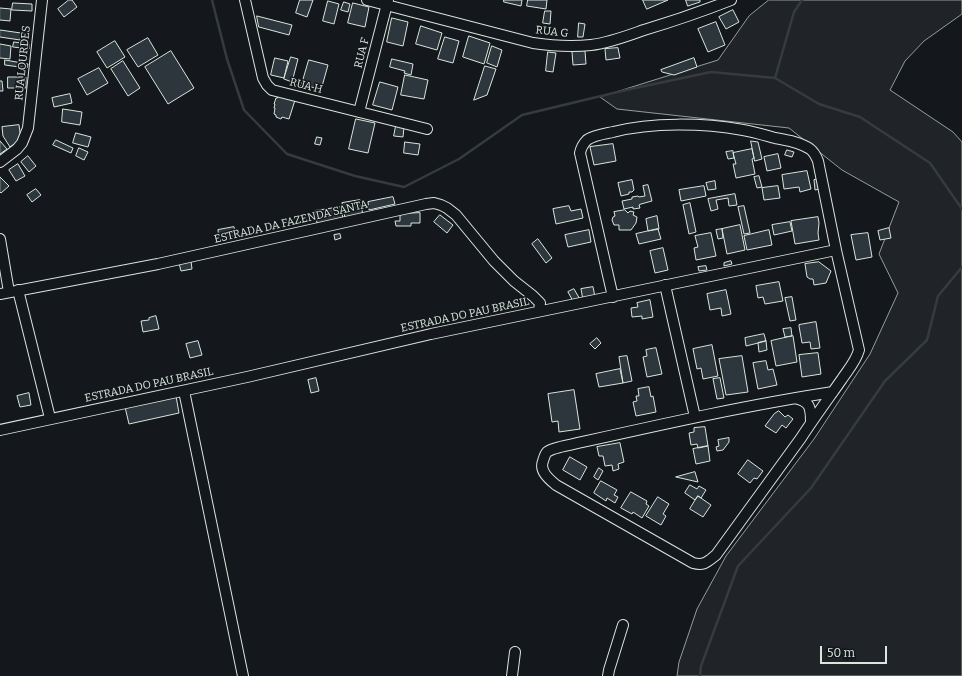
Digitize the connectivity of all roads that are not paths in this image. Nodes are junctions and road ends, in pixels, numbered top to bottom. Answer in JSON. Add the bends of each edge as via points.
{"nodes":[{"id":1,"x":42,"y":0,"type":"edge"},
{"id":2,"x":246,"y":0,"type":"edge"},
{"id":3,"x":367,"y":0,"type":"edge"},
{"id":4,"x":731,"y":0,"type":"edge"},
{"id":5,"x":387,"y":2,"type":"edge"},
{"id":6,"x":359,"y":112,"type":"junction"},
{"id":7,"x":427,"y":129,"type":"dead end"},
{"id":8,"x":0,"y":162,"type":"edge"},
{"id":9,"x":0,"y":239,"type":"edge"},
{"id":10,"x":836,"y":250,"type":"junction"},
{"id":11,"x":665,"y":285,"type":"junction"},
{"id":12,"x":9,"y":292,"type":"edge"},
{"id":13,"x":613,"y":296,"type":"junction"},
{"id":14,"x":539,"y":311,"type":"junction"},
{"id":15,"x":184,"y":391,"type":"junction"},
{"id":16,"x":833,"y":392,"type":"junction"},
{"id":17,"x":795,"y":398,"type":"junction"},
{"id":18,"x":695,"y":417,"type":"junction"},
{"id":19,"x":50,"y":418,"type":"junction"},
{"id":20,"x":811,"y":422,"type":"junction"},
{"id":21,"x":0,"y":430,"type":"edge"},
{"id":22,"x":623,"y":625,"type":"dead end"},
{"id":23,"x":515,"y":652,"type":"dead end"},
{"id":24,"x":243,"y":676,"type":"edge"},
{"id":25,"x":512,"y":676,"type":"edge"},
{"id":26,"x":608,"y":676,"type":"edge"}],
"edges":[{"from":1,"to":8,"type":"street","name":"RUA LOURDES","via":[[28,128],[22,143]]},
{"from":2,"to":6,"type":"street","name":"RUA H","via":[[266,85],[272,90]]},
{"from":3,"to":5,"type":"street","name":"RUA G"},
{"from":4,"to":5,"type":"street","name":"RUA G","via":[[619,39],[576,46],[533,43]]},
{"from":5,"to":6,"type":"street","name":"RUA F"},
{"from":6,"to":7,"type":"street","name":"RUA H"},
{"from":9,"to":12,"type":"street"},
{"from":10,"to":11,"type":"street","name":"ESTRADA DO PAU BRASIL"},
{"from":10,"to":13,"type":"street","via":[[820,168],[816,155],[805,146],[742,130],[717,127],[678,125],[624,129],[588,139],[580,154]]},
{"from":10,"to":16,"type":"street","via":[[859,350]]},
{"from":11,"to":13,"type":"street","name":"ESTRADA DO PAU BRASIL"},
{"from":11,"to":18,"type":"street"},
{"from":12,"to":14,"type":"street","name":"ESTRADA DA FAZENDA SANTA","via":[[158,264],[434,203],[456,215],[494,261],[540,303]]},
{"from":12,"to":19,"type":"street"},
{"from":13,"to":14,"type":"street","name":"ESTRADA DO PAU BRASIL"},
{"from":14,"to":15,"type":"street","name":"ESTRADA DO PAU BRASIL"},
{"from":15,"to":19,"type":"street","name":"ESTRADA DO PAU BRASIL"},
{"from":15,"to":24,"type":"street"},
{"from":16,"to":17,"type":"street"},
{"from":16,"to":20,"type":"street"},
{"from":17,"to":18,"type":"street"},
{"from":17,"to":20,"type":"street","via":[[803,400],[809,406]]},
{"from":18,"to":20,"type":"street","via":[[560,447],[547,452],[544,456],[543,470],[556,485],[693,563],[704,564],[716,555]]},
{"from":19,"to":21,"type":"street","name":"ESTRADA DO PAU BRASIL"},
{"from":22,"to":26,"type":"street"},
{"from":23,"to":25,"type":"street"}]}
